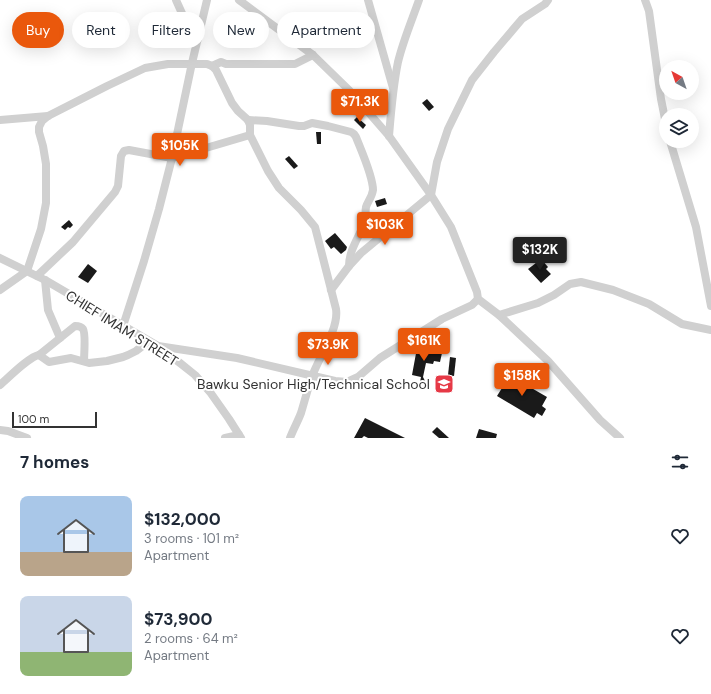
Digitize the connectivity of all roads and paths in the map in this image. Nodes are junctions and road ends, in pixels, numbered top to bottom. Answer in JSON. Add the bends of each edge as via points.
{"nodes":[{"id":1,"x":176,"y":0,"type":"edge"},
{"id":2,"x":207,"y":0,"type":"edge"},
{"id":3,"x":240,"y":0,"type":"edge"},
{"id":4,"x":368,"y":0,"type":"edge"},
{"id":5,"x":419,"y":0,"type":"edge"},
{"id":6,"x":548,"y":0,"type":"edge"},
{"id":7,"x":645,"y":0,"type":"edge"},
{"id":8,"x":181,"y":12,"type":"edge"},
{"id":9,"x":204,"y":12,"type":"edge"},
{"id":10,"x":196,"y":48,"type":"edge"},
{"id":11,"x":313,"y":55,"type":"junction"},
{"id":12,"x":192,"y":63,"type":"junction"},
{"id":13,"x":212,"y":66,"type":"junction"},
{"id":14,"x":394,"y":91,"type":"junction"},
{"id":15,"x":663,"y":108,"type":"edge"},
{"id":16,"x":48,"y":116,"type":"junction"},
{"id":17,"x":0,"y":120,"type":"edge"},
{"id":18,"x":248,"y":120,"type":"junction"},
{"id":19,"x":250,"y":135,"type":"junction"},
{"id":20,"x":389,"y":136,"type":"junction"},
{"id":21,"x":672,"y":148,"type":"edge"},
{"id":22,"x":172,"y":158,"type":"junction"},
{"id":23,"x":431,"y":195,"type":"junction"},
{"id":24,"x":0,"y":258,"type":"edge"},
{"id":25,"x":349,"y":266,"type":"junction"},
{"id":26,"x":27,"y":271,"type":"junction"},
{"id":27,"x":37,"y":276,"type":"junction"},
{"id":28,"x":45,"y":280,"type":"junction"},
{"id":29,"x":0,"y":290,"type":"edge"},
{"id":30,"x":331,"y":290,"type":"junction"},
{"id":31,"x":478,"y":299,"type":"junction"},
{"id":32,"x":711,"y":306,"type":"edge"},
{"id":33,"x":499,"y":314,"type":"junction"},
{"id":34,"x":124,"y":326,"type":"junction"},
{"id":35,"x":711,"y":330,"type":"edge"},
{"id":36,"x":60,"y":338,"type":"junction"},
{"id":37,"x":149,"y":341,"type":"junction"},
{"id":38,"x":158,"y":346,"type":"junction"},
{"id":39,"x":39,"y":355,"type":"junction"},
{"id":40,"x":84,"y":361,"type":"junction"},
{"id":41,"x":313,"y":375,"type":"junction"},
{"id":42,"x":0,"y":385,"type":"edge"},
{"id":43,"x":0,"y":430,"type":"edge"},
{"id":44,"x":240,"y":437,"type":"edge"},
{"id":45,"x":27,"y":438,"type":"edge"},
{"id":46,"x":225,"y":438,"type":"edge"},
{"id":47,"x":290,"y":438,"type":"edge"},
{"id":48,"x":620,"y":438,"type":"edge"}],
"edges":[{"from":1,"to":8,"type":"street"},
{"from":2,"to":9,"type":"street"},
{"from":3,"to":11,"type":"street"},
{"from":4,"to":14,"type":"street"},
{"from":5,"to":14,"type":"street","via":[[398,62]]},
{"from":6,"to":23,"type":"street","via":[[522,19],[472,80],[448,129],[437,162]]},
{"from":7,"to":15,"type":"street","via":[[650,11]]},
{"from":10,"to":12,"type":"street"},
{"from":11,"to":13,"type":"street","via":[[295,64],[221,62]]},
{"from":11,"to":20,"type":"street","via":[[349,90]]},
{"from":12,"to":13,"type":"street"},
{"from":12,"to":16,"type":"street","via":[[146,68]]},
{"from":12,"to":22,"type":"street"},
{"from":13,"to":18,"type":"street","via":[[232,103]]},
{"from":14,"to":20,"type":"street"},
{"from":16,"to":17,"type":"street"},
{"from":16,"to":26,"type":"street","via":[[39,126],[46,164],[46,203],[41,229]]},
{"from":18,"to":19,"type":"street"},
{"from":18,"to":25,"type":"street","via":[[298,126],[312,123],[354,134],[373,191],[366,208],[365,222],[349,258]]},
{"from":19,"to":22,"type":"street"},
{"from":19,"to":30,"type":"street","via":[[276,184],[315,227]]},
{"from":20,"to":23,"type":"street"},
{"from":21,"to":32,"type":"street","via":[[696,227]]},
{"from":22,"to":27,"type":"street","via":[[129,150],[124,152],[121,156],[116,192],[73,242]]},
{"from":22,"to":34,"type":"street"},
{"from":23,"to":25,"type":"street","via":[[371,243]]},
{"from":23,"to":31,"type":"street","via":[[452,227]]},
{"from":24,"to":26,"type":"street","name":"CHIEF IMAM STREET"},
{"from":25,"to":30,"type":"street"},
{"from":26,"to":27,"type":"street","name":"CHIEF IMAM STREET"},
{"from":26,"to":29,"type":"street"},
{"from":27,"to":28,"type":"street","name":"CHIEF IMAM STREET"},
{"from":28,"to":34,"type":"street","name":"CHIEF IMAM STREET"},
{"from":28,"to":36,"type":"street","via":[[48,310]]},
{"from":30,"to":41,"type":"street","via":[[336,318]]},
{"from":31,"to":33,"type":"street"},
{"from":31,"to":41,"type":"street","via":[[472,305],[380,358],[358,377],[346,382]]},
{"from":33,"to":35,"type":"street","via":[[538,303],[570,284],[581,282],[613,290],[649,304],[682,324]]},
{"from":33,"to":48,"type":"street","via":[[548,361],[600,420]]},
{"from":34,"to":37,"type":"street","name":"CHIEF IMAM STREET"},
{"from":36,"to":39,"type":"street"},
{"from":36,"to":40,"type":"street","via":[[75,326],[82,327]]},
{"from":37,"to":38,"type":"street","name":"CHIEF IMAM STREET"},
{"from":37,"to":40,"type":"street","via":[[123,357],[96,363]]},
{"from":38,"to":41,"type":"street","via":[[238,358]]},
{"from":38,"to":44,"type":"street","name":"CHIEF IMAM STREET","via":[[204,385]]},
{"from":39,"to":40,"type":"street","via":[[49,362],[71,358]]},
{"from":39,"to":42,"type":"street"},
{"from":41,"to":47,"type":"street"},
{"from":43,"to":45,"type":"street"},
{"from":44,"to":46,"type":"street"}]}
